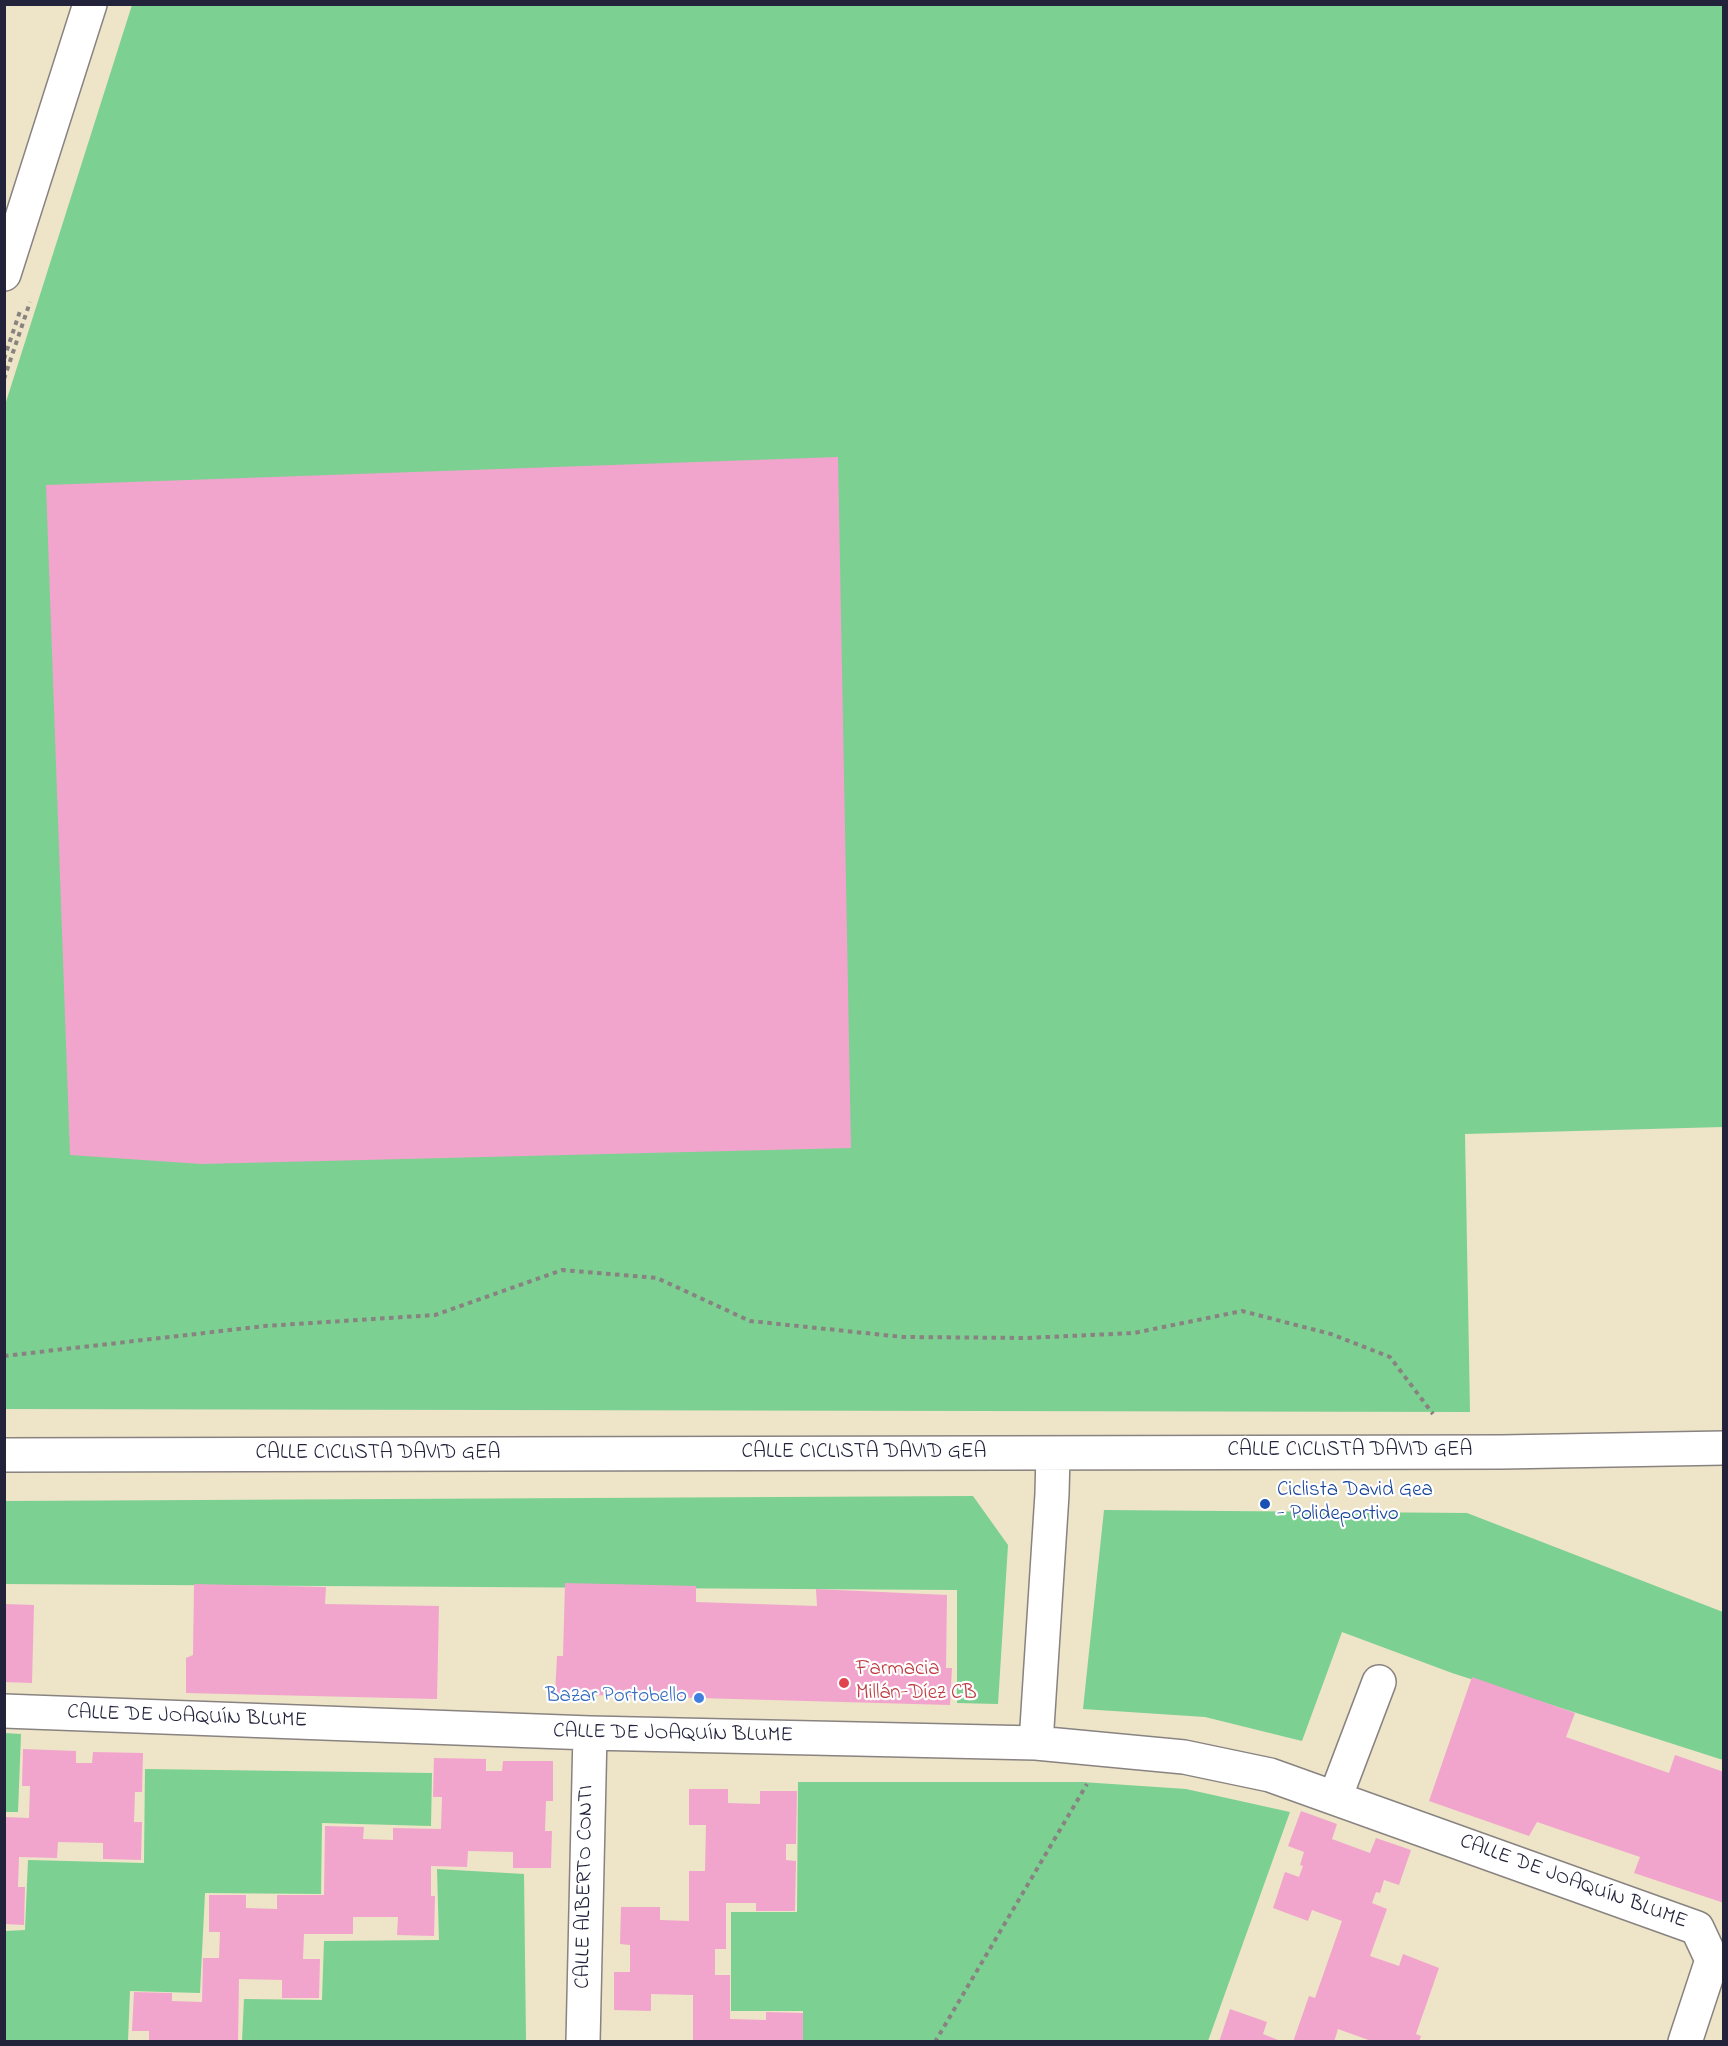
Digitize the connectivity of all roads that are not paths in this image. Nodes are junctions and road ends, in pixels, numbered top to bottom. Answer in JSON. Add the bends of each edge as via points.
{"nodes":[{"id":1,"x":90,"y":4,"type":"edge"},
{"id":2,"x":4,"y":274,"type":"edge"},
{"id":3,"x":1724,"y":1448,"type":"edge"},
{"id":4,"x":1053,"y":1453,"type":"junction"},
{"id":5,"x":4,"y":1455,"type":"edge"},
{"id":6,"x":1379,"y":1682,"type":"dead end"},
{"id":7,"x":4,"y":1711,"type":"edge"},
{"id":8,"x":590,"y":1733,"type":"junction"},
{"id":9,"x":1036,"y":1743,"type":"junction"},
{"id":10,"x":1335,"y":1798,"type":"junction"},
{"id":11,"x":583,"y":2042,"type":"edge"},
{"id":12,"x":1685,"y":2042,"type":"edge"}],
"edges":[{"from":1,"to":2,"type":"street"},
{"from":3,"to":4,"type":"street","name":"CALLE CICLISTA DAVID GEA"},
{"from":4,"to":5,"type":"street","name":"CALLE CICLISTA DAVID GEA"},
{"from":4,"to":9,"type":"street"},
{"from":6,"to":10,"type":"street"},
{"from":7,"to":8,"type":"street","name":"CALLE DE JOAQUÍN BLUME"},
{"from":8,"to":9,"type":"street","name":"CALLE DE JOAQUÍN BLUME"},
{"from":8,"to":11,"type":"street","name":"CALLE ALBERTO CONTI"},
{"from":9,"to":10,"type":"street","name":"CALLE DE JOAQUÍN BLUME","via":[[1184,1757],[1270,1774]]},
{"from":10,"to":12,"type":"street","name":"CALLE DE JOAQUÍN BLUME","via":[[1697,1928],[1712,1960]]}]}
